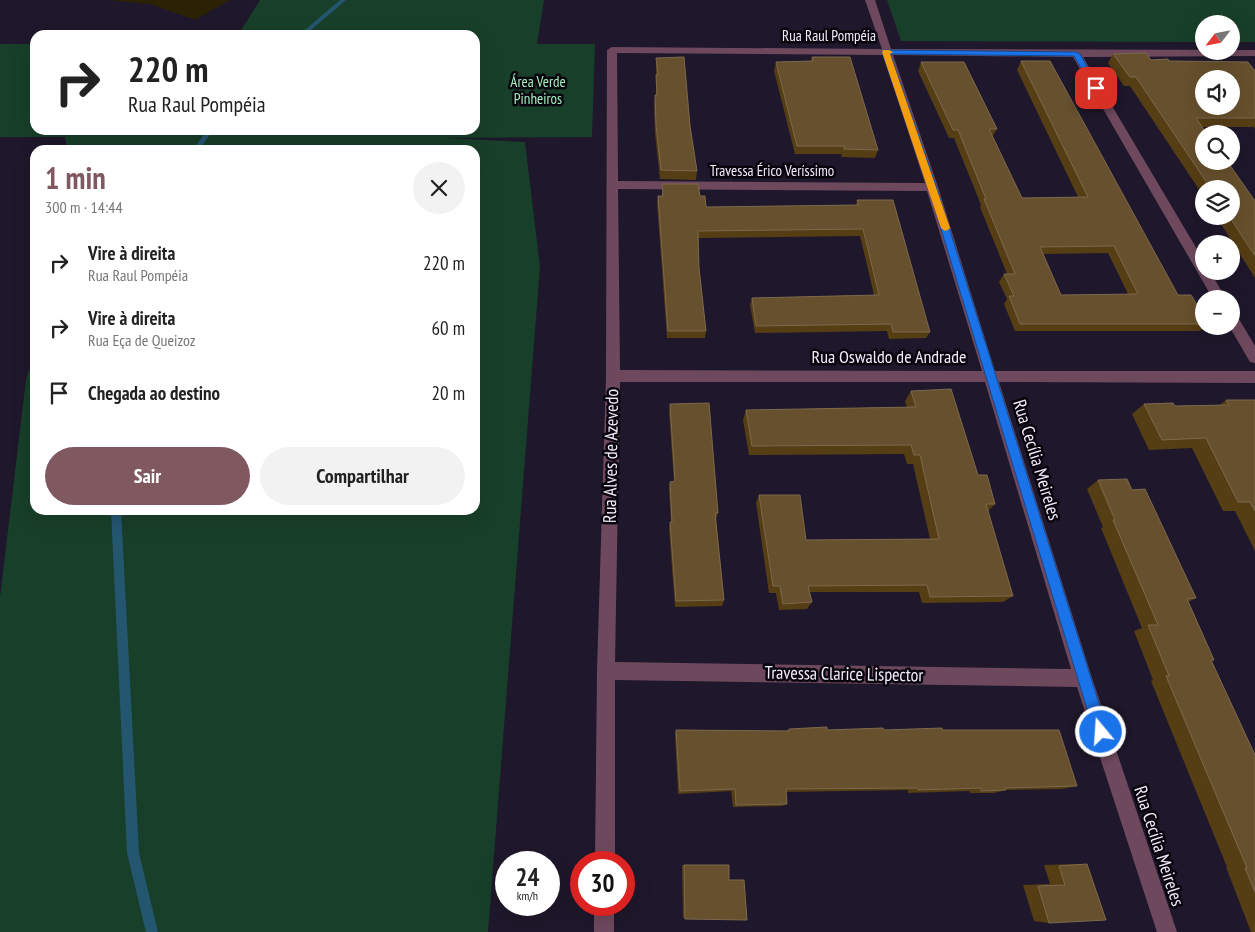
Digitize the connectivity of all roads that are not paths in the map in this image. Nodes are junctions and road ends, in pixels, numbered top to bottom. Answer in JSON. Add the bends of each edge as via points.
{"nodes":[{"id":1,"x":870,"y":0,"type":"edge"},
{"id":2,"x":612,"y":50,"type":"joint"},
{"id":3,"x":886,"y":52,"type":"junction"},
{"id":4,"x":1255,"y":53,"type":"edge"},
{"id":5,"x":1076,"y":54,"type":"junction"},
{"id":6,"x":612,"y":185,"type":"junction"},
{"id":7,"x":932,"y":186,"type":"junction"},
{"id":8,"x":1215,"y":290,"type":"edge"},
{"id":9,"x":1240,"y":333,"type":"edge"},
{"id":10,"x":1255,"y":358,"type":"edge"},
{"id":11,"x":613,"y":376,"type":"junction"},
{"id":12,"x":992,"y":376,"type":"junction"},
{"id":13,"x":1255,"y":377,"type":"edge"},
{"id":14,"x":606,"y":671,"type":"junction"},
{"id":15,"x":1083,"y":678,"type":"junction"},
{"id":16,"x":605,"y":851,"type":"edge"},
{"id":17,"x":604,"y":916,"type":"edge"},
{"id":18,"x":604,"y":932,"type":"edge"},
{"id":19,"x":1167,"y":932,"type":"edge"}],
"edges":[{"from":1,"to":3,"type":"street","name":"Rua Cecília Meireles"},
{"from":2,"to":3,"type":"street","name":"Rua Raul Pompéia"},
{"from":2,"to":6,"type":"street","name":"Rua Alves de Azevedo"},
{"from":3,"to":5,"type":"street","name":"Rua Raul Pompéia"},
{"from":3,"to":7,"type":"street","name":"Rua Cecília Meireles"},
{"from":4,"to":5,"type":"street","name":"Rua Raul Pompéia"},
{"from":5,"to":8,"type":"street"},
{"from":6,"to":7,"type":"street","name":"Travessa Érico Veríssimo"},
{"from":6,"to":11,"type":"street","name":"Rua Alves de Azevedo"},
{"from":7,"to":12,"type":"street","name":"Rua Cecília Meireles"},
{"from":9,"to":10,"type":"street"},
{"from":11,"to":12,"type":"street","name":"Rua Oswaldo de Andrade"},
{"from":11,"to":14,"type":"street","name":"Rua Alves de Azevedo"},
{"from":12,"to":13,"type":"street","name":"Rua Oswaldo de Andrade"},
{"from":12,"to":15,"type":"street","name":"Rua Cecília Meireles"},
{"from":14,"to":15,"type":"street","name":"Travessa Clarice Lispector"},
{"from":14,"to":16,"type":"street","name":"Rua Alves de Azevedo"},
{"from":15,"to":19,"type":"street","name":"Rua Cecília Meireles"},
{"from":17,"to":18,"type":"street"}]}
